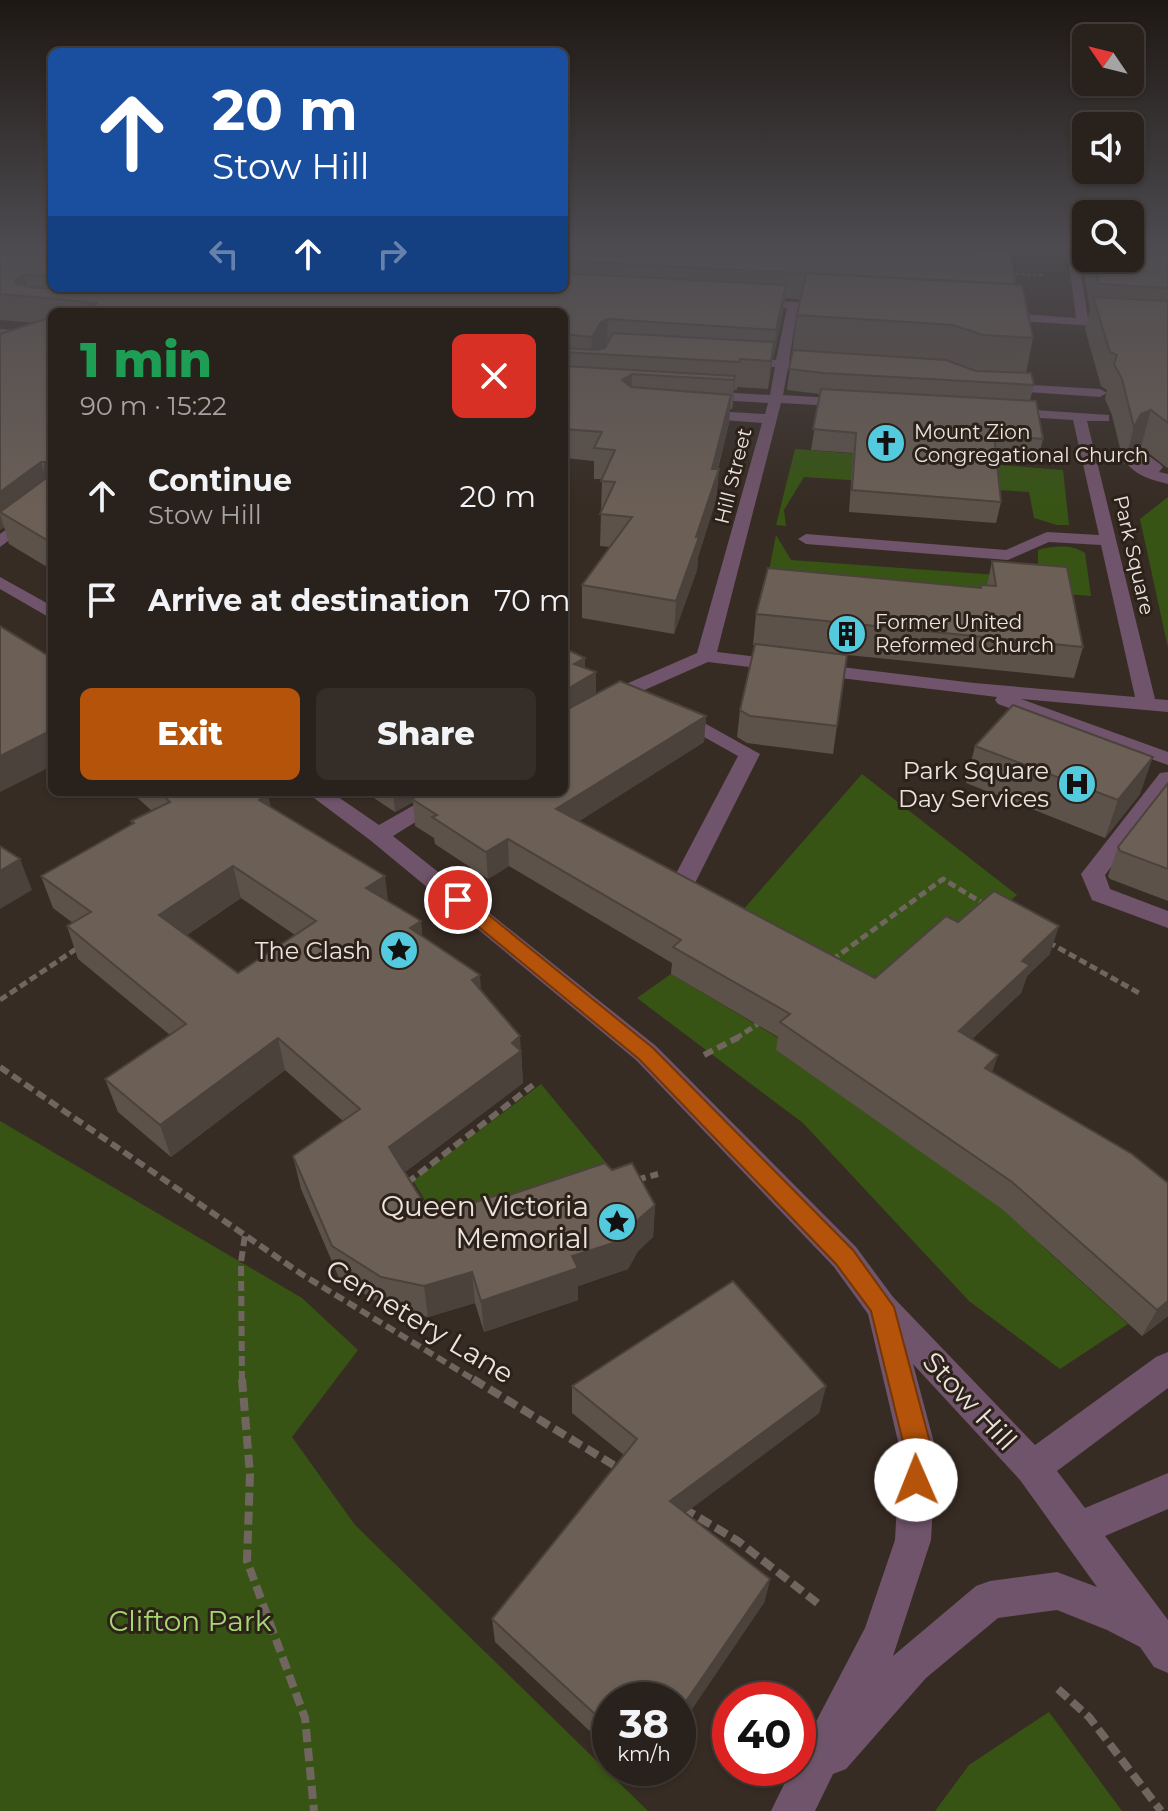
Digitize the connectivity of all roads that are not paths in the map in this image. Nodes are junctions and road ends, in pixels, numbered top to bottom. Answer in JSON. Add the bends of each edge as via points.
{"nodes":[{"id":1,"x":0,"y":333,"type":"edge"},
{"id":2,"x":787,"y":333,"type":"edge"},
{"id":3,"x":48,"y":336,"type":"edge"},
{"id":4,"x":723,"y":360,"type":"edge"},
{"id":5,"x":781,"y":364,"type":"junction"},
{"id":6,"x":841,"y":368,"type":"edge"},
{"id":7,"x":986,"y":386,"type":"edge"},
{"id":8,"x":1100,"y":393,"type":"dead end"},
{"id":9,"x":685,"y":394,"type":"edge"},
{"id":10,"x":776,"y":398,"type":"junction"},
{"id":11,"x":871,"y":404,"type":"edge"},
{"id":12,"x":983,"y":410,"type":"edge"},
{"id":13,"x":678,"y":412,"type":"edge"},
{"id":14,"x":1079,"y":416,"type":"junction"},
{"id":15,"x":1104,"y":418,"type":"dead end"},
{"id":16,"x":770,"y":419,"type":"junction"},
{"id":17,"x":1135,"y":465,"type":"edge"},
{"id":18,"x":1168,"y":479,"type":"edge"},
{"id":19,"x":48,"y":503,"type":"edge"},
{"id":20,"x":806,"y":539,"type":"dead end"},
{"id":21,"x":1108,"y":541,"type":"junction"},
{"id":22,"x":0,"y":542,"type":"edge"},
{"id":23,"x":0,"y":582,"type":"edge"},
{"id":24,"x":48,"y":612,"type":"edge"},
{"id":25,"x":706,"y":656,"type":"junction"},
{"id":26,"x":633,"y":688,"type":"junction"},
{"id":27,"x":974,"y":689,"type":"junction"},
{"id":28,"x":1146,"y":704,"type":"junction"},
{"id":29,"x":1168,"y":706,"type":"edge"},
{"id":30,"x":568,"y":726,"type":"edge"},
{"id":31,"x":1168,"y":759,"type":"edge"},
{"id":32,"x":1168,"y":778,"type":"edge"},
{"id":33,"x":323,"y":796,"type":"edge"},
{"id":34,"x":446,"y":796,"type":"edge"},
{"id":35,"x":378,"y":835,"type":"junction"},
{"id":36,"x":682,"y":885,"type":"edge"},
{"id":37,"x":1168,"y":920,"type":"edge"},
{"id":38,"x":882,"y":1307,"type":"junction"},
{"id":39,"x":1168,"y":1368,"type":"edge"},
{"id":40,"x":1033,"y":1468,"type":"junction"},
{"id":41,"x":1168,"y":1491,"type":"edge"},
{"id":42,"x":1079,"y":1529,"type":"junction"},
{"id":43,"x":1160,"y":1643,"type":"edge"},
{"id":44,"x":800,"y":1795,"type":"edge"}],
"edges":[{"from":1,"to":3,"type":"street"},
{"from":2,"to":5,"type":"street","name":"Hill Street"},
{"from":4,"to":5,"type":"street"},
{"from":5,"to":6,"type":"street"},
{"from":5,"to":10,"type":"street","name":"Hill Street"},
{"from":7,"to":8,"type":"street"},
{"from":9,"to":10,"type":"street"},
{"from":10,"to":11,"type":"street"},
{"from":10,"to":16,"type":"street","name":"Hill Street"},
{"from":12,"to":14,"type":"street"},
{"from":13,"to":16,"type":"street"},
{"from":14,"to":15,"type":"street"},
{"from":14,"to":21,"type":"street","name":"Park Square"},
{"from":16,"to":25,"type":"street","name":"Hill Street"},
{"from":17,"to":18,"type":"street"},
{"from":19,"to":22,"type":"street"},
{"from":20,"to":21,"type":"street","via":[[1008,555],[1047,537]]},
{"from":21,"to":28,"type":"street","name":"Park Square"},
{"from":23,"to":24,"type":"street"},
{"from":25,"to":26,"type":"street"},
{"from":25,"to":27,"type":"street"},
{"from":26,"to":30,"type":"street"},
{"from":26,"to":36,"type":"street","via":[[750,754]]},
{"from":27,"to":28,"type":"street"},
{"from":27,"to":31,"type":"street"},
{"from":28,"to":29,"type":"street"},
{"from":32,"to":37,"type":"street","via":[[1093,874],[1100,894]]},
{"from":33,"to":35,"type":"street","name":"Stow Hill"},
{"from":34,"to":35,"type":"street"},
{"from":35,"to":38,"type":"street","name":"Stow Hill","via":[[646,1053],[845,1257]]},
{"from":38,"to":40,"type":"street","name":"Stow Hill"},
{"from":38,"to":44,"type":"street","via":[[918,1450],[913,1540],[882,1636]]},
{"from":39,"to":40,"type":"street"},
{"from":40,"to":42,"type":"street","name":"Stow Hill"},
{"from":41,"to":42,"type":"street"},
{"from":42,"to":43,"type":"street","name":"Stow Hill"},
{"from":43,"to":44,"type":"street","via":[[1119,1615],[1057,1591],[990,1600],[912,1664]]}]}
